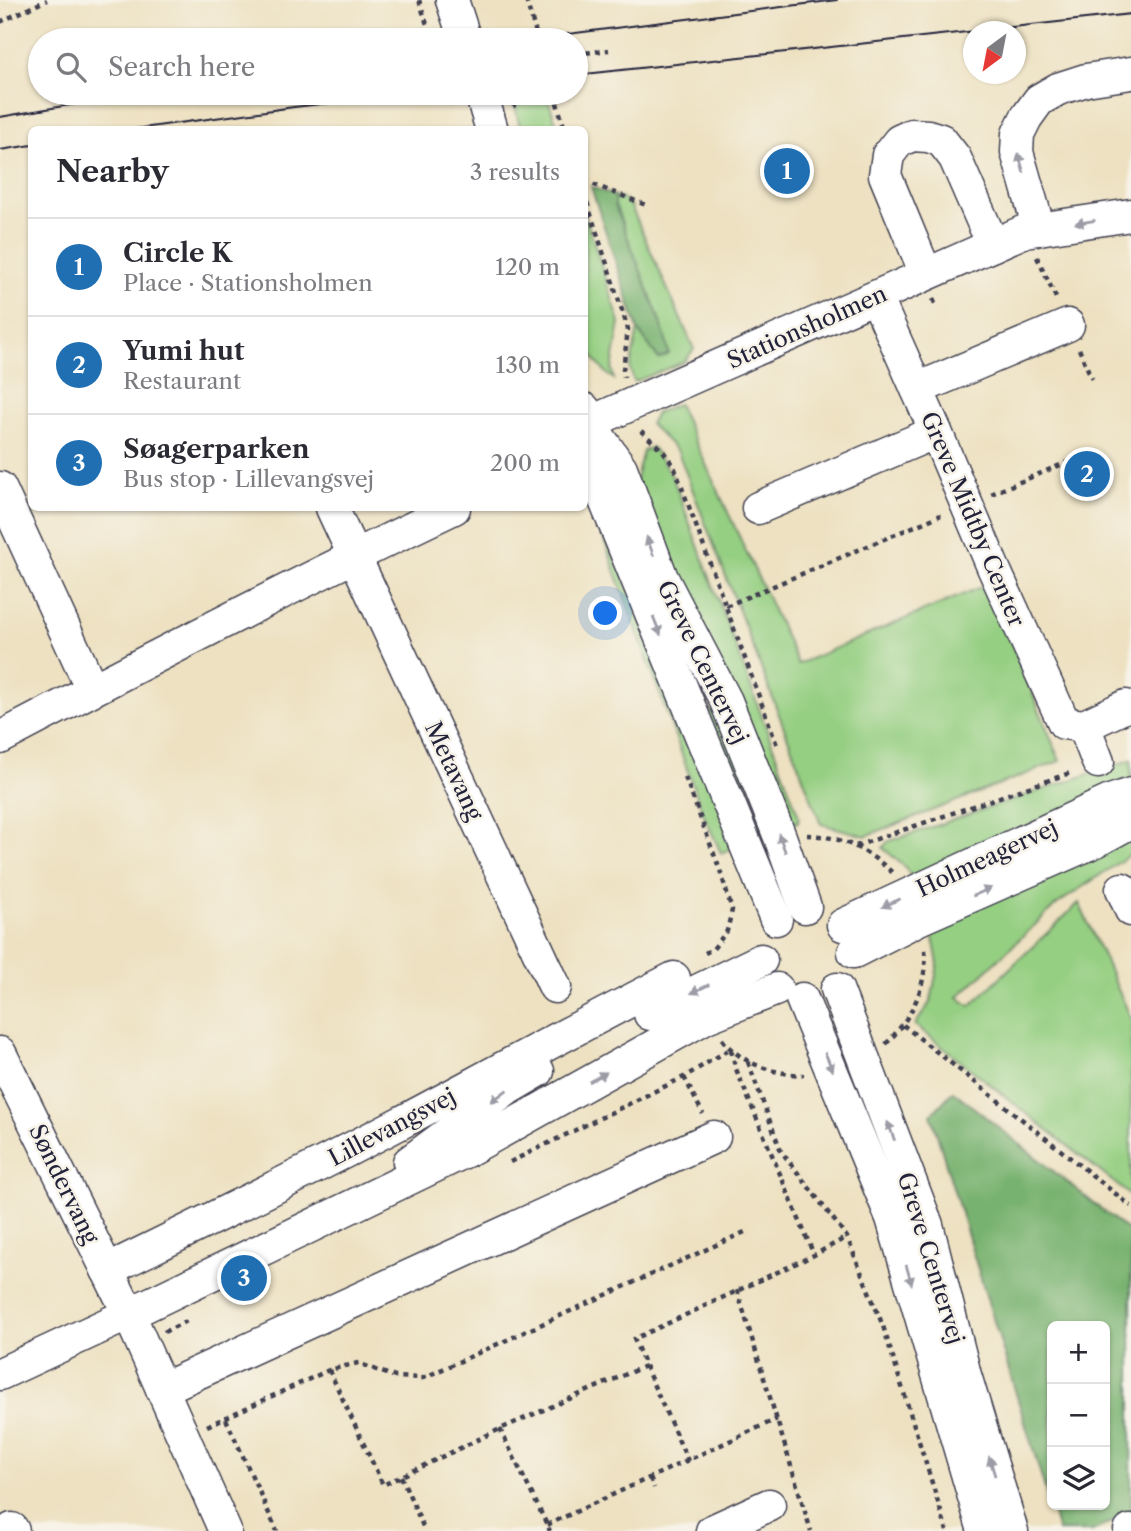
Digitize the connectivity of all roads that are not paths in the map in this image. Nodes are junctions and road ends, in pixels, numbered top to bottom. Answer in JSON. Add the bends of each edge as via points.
{"nodes":[{"id":1,"x":452,"y":0,"type":"edge"},
{"id":2,"x":461,"y":28,"type":"edge"},
{"id":3,"x":1131,"y":73,"type":"edge"},
{"id":4,"x":485,"y":105,"type":"edge"},
{"id":5,"x":491,"y":126,"type":"edge"},
{"id":6,"x":1131,"y":215,"type":"edge"},
{"id":7,"x":1032,"y":230,"type":"junction"},
{"id":8,"x":993,"y":245,"type":"junction"},
{"id":9,"x":926,"y":274,"type":"junction"},
{"id":10,"x":876,"y":297,"type":"junction"},
{"id":11,"x":1068,"y":325,"type":"dead end"},
{"id":12,"x":917,"y":389,"type":"junction"},
{"id":13,"x":588,"y":416,"type":"edge"},
{"id":14,"x":588,"y":418,"type":"edge"},
{"id":15,"x":588,"y":423,"type":"edge"},
{"id":16,"x":936,"y":432,"type":"junction"},
{"id":17,"x":0,"y":488,"type":"edge"},
{"id":18,"x":758,"y":508,"type":"dead end"},
{"id":19,"x":333,"y":511,"type":"edge"},
{"id":20,"x":448,"y":511,"type":"edge"},
{"id":21,"x":354,"y":555,"type":"junction"},
{"id":22,"x":92,"y":689,"type":"junction"},
{"id":23,"x":1126,"y":706,"type":"dead end"},
{"id":24,"x":1084,"y":726,"type":"junction"},
{"id":25,"x":0,"y":738,"type":"edge"},
{"id":26,"x":1098,"y":762,"type":"road end"},
{"id":27,"x":1131,"y":794,"type":"edge"},
{"id":28,"x":1131,"y":822,"type":"edge"},
{"id":29,"x":805,"y":907,"type":"junction"},
{"id":30,"x":776,"y":919,"type":"junction"},
{"id":31,"x":848,"y":938,"type":"junction"},
{"id":32,"x":761,"y":960,"type":"junction"},
{"id":33,"x":674,"y":978,"type":"dead end"},
{"id":34,"x":555,"y":987,"type":"dead end"},
{"id":35,"x":837,"y":989,"type":"junction"},
{"id":36,"x":790,"y":994,"type":"junction"},
{"id":37,"x":0,"y":1053,"type":"edge"},
{"id":38,"x":714,"y":1137,"type":"road end"},
{"id":39,"x":342,"y":1210,"type":"junction"},
{"id":40,"x":107,"y":1270,"type":"junction"},
{"id":41,"x":129,"y":1314,"type":"junction"},
{"id":42,"x":0,"y":1374,"type":"edge"},
{"id":43,"x":162,"y":1389,"type":"junction"},
{"id":44,"x":769,"y":1505,"type":"dead end"},
{"id":45,"x":225,"y":1531,"type":"edge"},
{"id":46,"x":712,"y":1531,"type":"edge"},
{"id":47,"x":984,"y":1531,"type":"edge"},
{"id":48,"x":1012,"y":1531,"type":"edge"}],
"edges":[{"from":1,"to":2,"type":"street"},
{"from":7,"to":3,"type":"street","one_way":true,"via":[[1017,152],[1018,134],[1026,118],[1039,100],[1058,89]]},
{"from":4,"to":5,"type":"street"},
{"from":6,"to":7,"type":"street","name":"Stationsholmen","one_way":true},
{"from":7,"to":8,"type":"street","name":"Stationsholmen"},
{"from":8,"to":9,"type":"street","name":"Stationsholmen"},
{"from":8,"to":9,"type":"street","via":[[955,158],[941,140],[912,135],[899,141],[888,155],[885,175]]},
{"from":9,"to":10,"type":"street","name":"Stationsholmen"},
{"from":10,"to":12,"type":"street","name":"Greve Midtby Center"},
{"from":10,"to":13,"type":"street","name":"Stationsholmen","via":[[627,407]]},
{"from":11,"to":12,"type":"street"},
{"from":12,"to":16,"type":"street","name":"Greve Midtby Center"},
{"from":29,"to":14,"type":"street","name":"Greve Centervej","one_way":true,"via":[[726,701],[662,578],[621,468]]},
{"from":15,"to":30,"type":"street","name":"Greve Centervej","one_way":true,"via":[[596,476]]},
{"from":16,"to":18,"type":"street"},
{"from":16,"to":24,"type":"street","name":"Greve Midtby Center","via":[[1064,723]]},
{"from":17,"to":22,"type":"street"},
{"from":19,"to":21,"type":"street","name":"Metavang"},
{"from":20,"to":21,"type":"street"},
{"from":21,"to":22,"type":"street"},
{"from":21,"to":34,"type":"street","name":"Metavang"},
{"from":22,"to":25,"type":"street"},
{"from":23,"to":24,"type":"street"},
{"from":24,"to":26,"type":"street"},
{"from":27,"to":31,"type":"street","name":"Holmeagervej","one_way":true},
{"from":31,"to":28,"type":"street","name":"Holmeagervej","one_way":true,"via":[[921,918]]},
{"from":29,"to":30,"type":"street"},
{"from":29,"to":31,"type":"street","via":[[832,915]]},
{"from":30,"to":32,"type":"street","via":[[767,931]]},
{"from":31,"to":35,"type":"street","via":[[852,966]]},
{"from":32,"to":36,"type":"street","via":[[766,976]]},
{"from":32,"to":39,"type":"street","name":"Lillevangsvej","one_way":true,"via":[[544,1067]]},
{"from":33,"to":40,"type":"street","name":"Lillevangsvej","via":[[274,1188]]},
{"from":35,"to":36,"type":"street","via":[[815,999]]},
{"from":48,"to":35,"type":"street","name":"Greve Centervej","one_way":true,"via":[[926,1226]]},
{"from":39,"to":36,"type":"street","name":"Lillevangsvej","one_way":true,"via":[[468,1150],[706,1017]]},
{"from":36,"to":47,"type":"street","name":"Greve Centervej","one_way":true,"via":[[892,1218]]},
{"from":37,"to":40,"type":"street","name":"Søndervang"},
{"from":38,"to":43,"type":"street"},
{"from":39,"to":41,"type":"street","name":"Lillevangsvej"},
{"from":40,"to":41,"type":"street","name":"Søndervang"},
{"from":41,"to":42,"type":"street","name":"Lillevangsvej"},
{"from":41,"to":43,"type":"street","name":"Søndervang"},
{"from":43,"to":45,"type":"street","name":"Søndervang"},
{"from":44,"to":46,"type":"street"}]}
